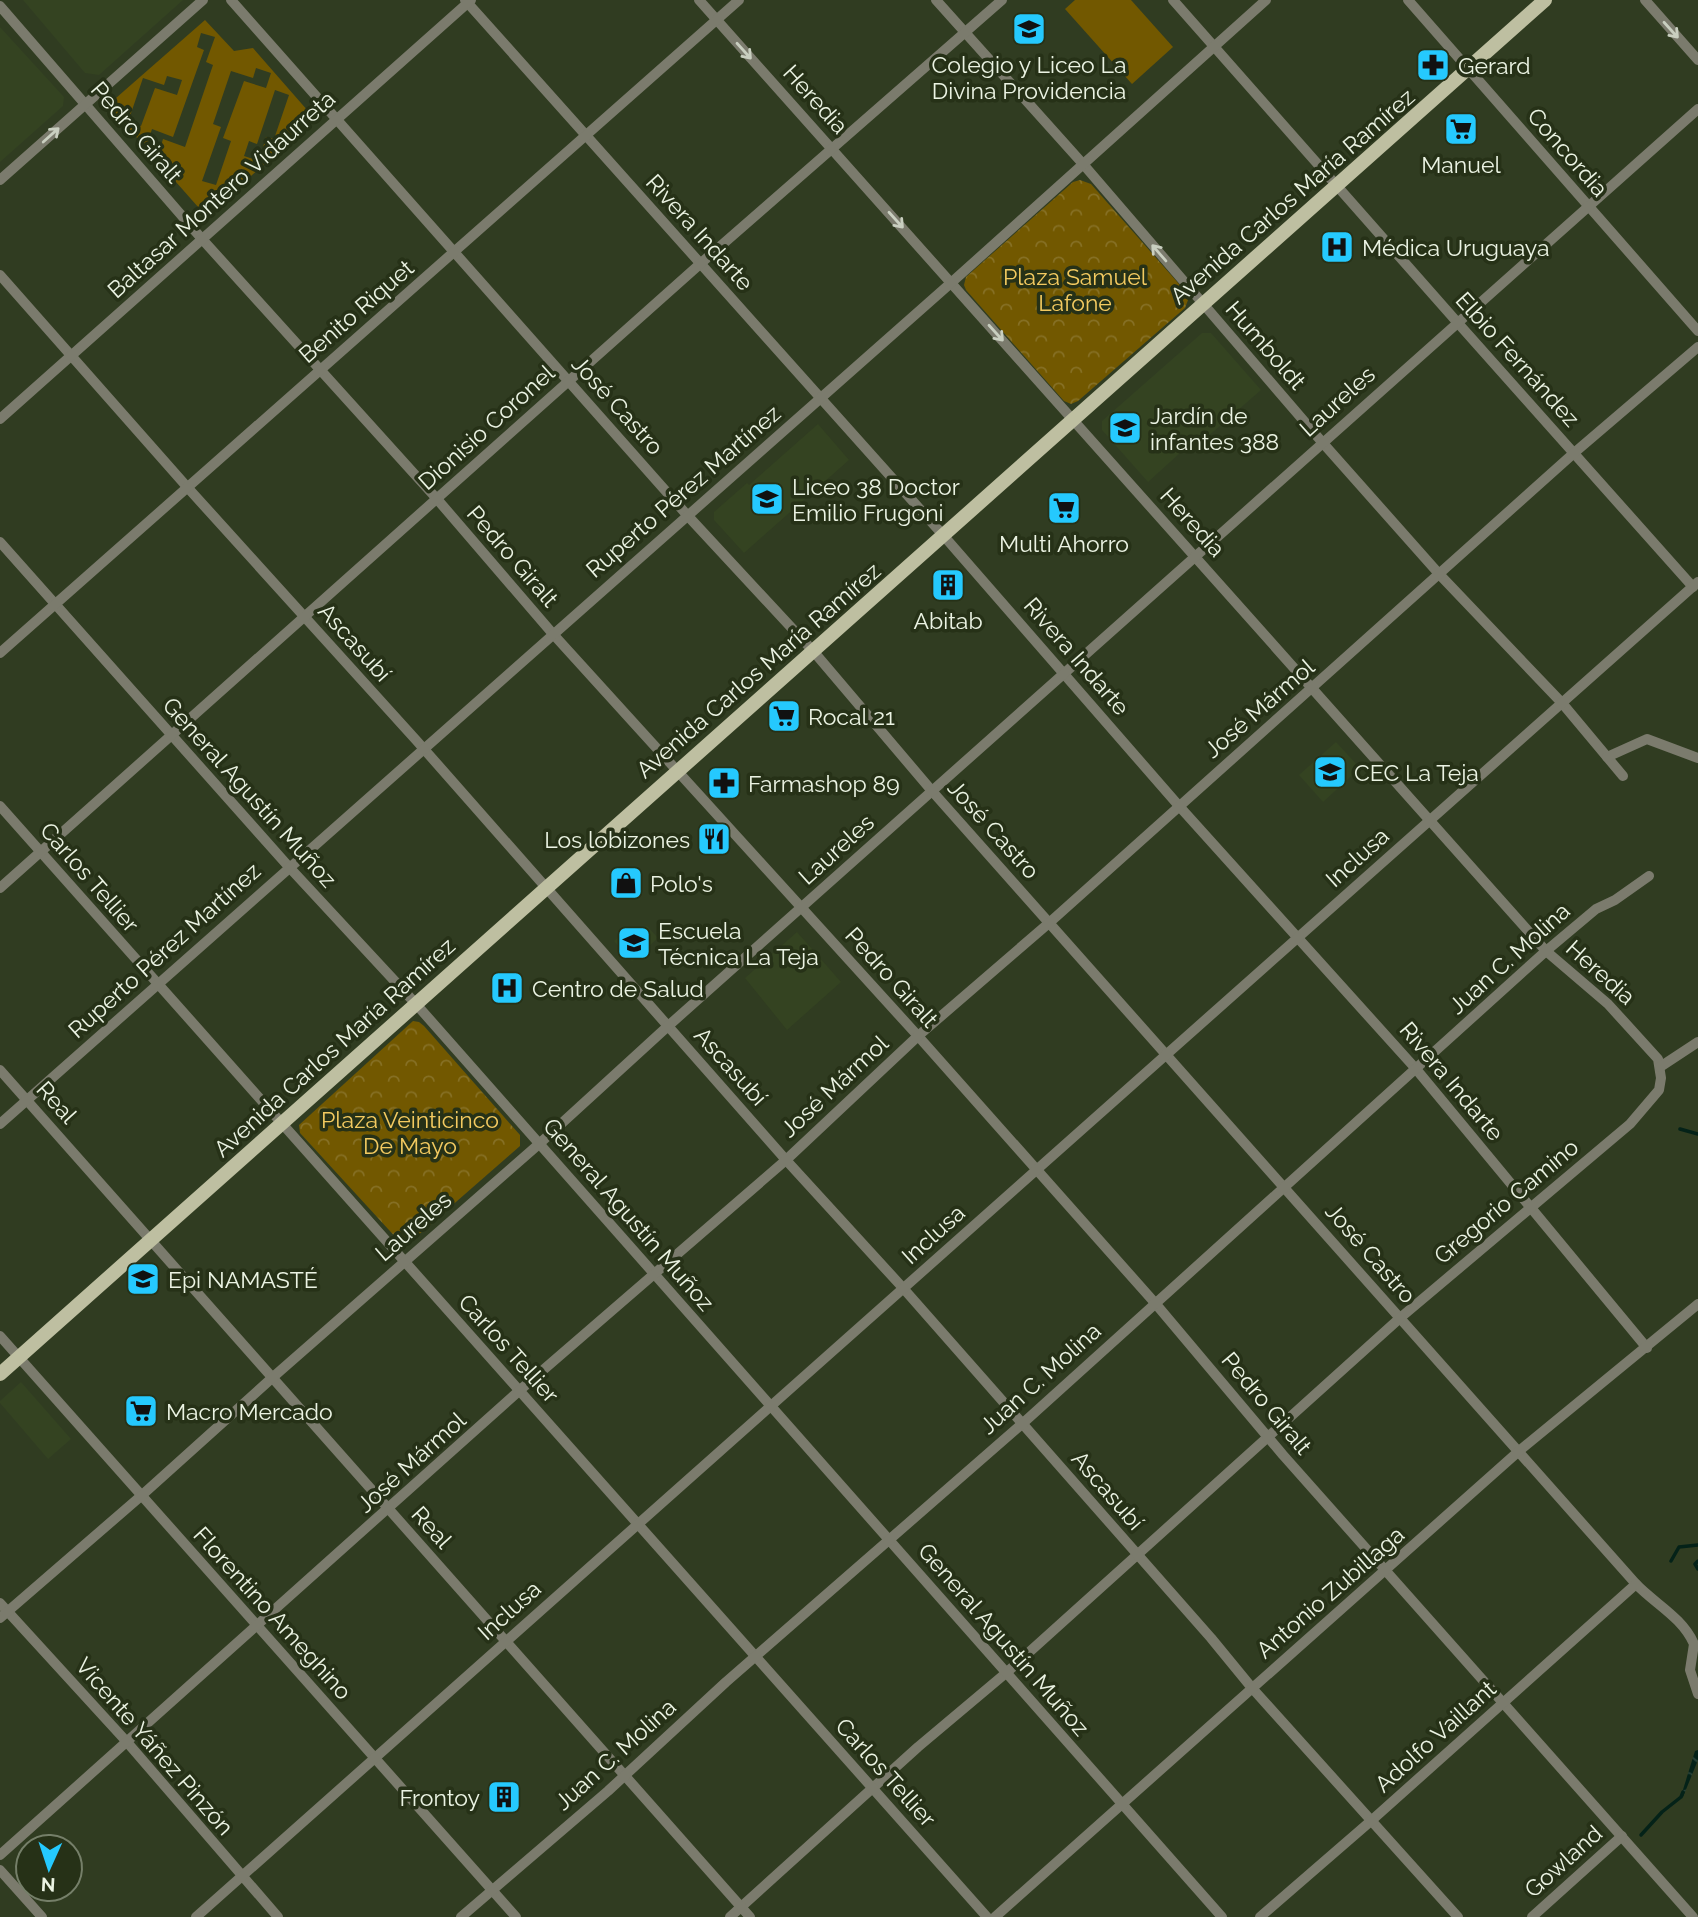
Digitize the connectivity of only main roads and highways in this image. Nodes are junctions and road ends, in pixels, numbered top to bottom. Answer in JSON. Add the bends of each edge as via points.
{"nodes":[{"id":1,"x":1545,"y":0,"type":"edge"},
{"id":2,"x":0,"y":1374,"type":"edge"}],
"edges":[{"from":1,"to":2,"type":"main road","name":"Avenida Carlos María Ramírez"}]}
